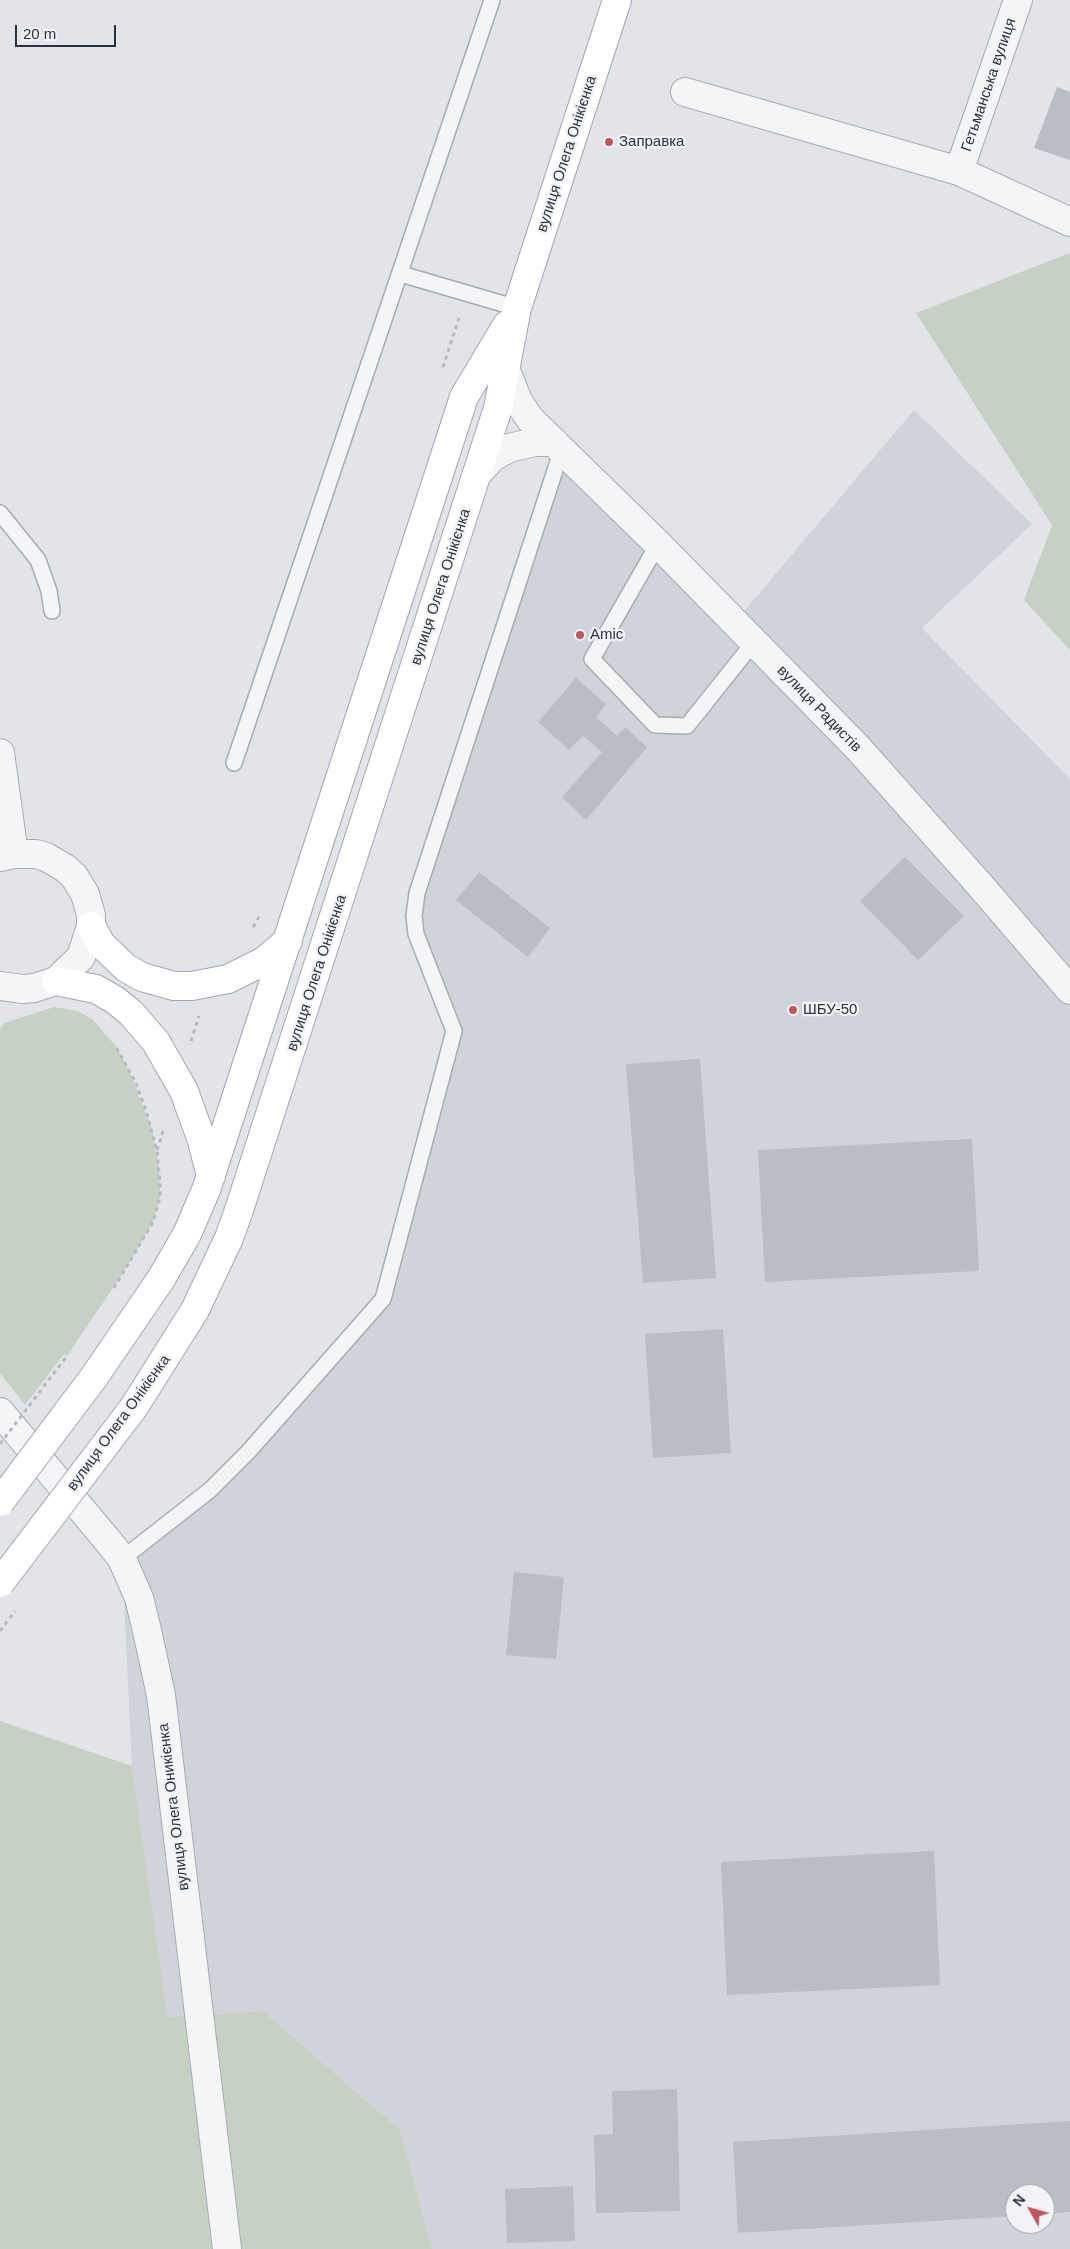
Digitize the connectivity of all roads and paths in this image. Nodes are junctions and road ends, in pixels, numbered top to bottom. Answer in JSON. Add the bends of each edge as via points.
{"nodes":[{"id":1,"x":492,"y":0,"type":"edge"},
{"id":2,"x":617,"y":0,"type":"edge"},
{"id":3,"x":1018,"y":0,"type":"edge"},
{"id":4,"x":685,"y":92,"type":"dead end"},
{"id":5,"x":959,"y":170,"type":"junction"},
{"id":6,"x":1070,"y":222,"type":"edge"},
{"id":7,"x":401,"y":274,"type":"junction"},
{"id":8,"x":517,"y":308,"type":"junction"},
{"id":9,"x":505,"y":368,"type":"junction"},
{"id":10,"x":558,"y":445,"type":"junction"},
{"id":11,"x":478,"y":473,"type":"junction"},
{"id":12,"x":0,"y":513,"type":"edge"},
{"id":13,"x":658,"y":544,"type":"junction"},
{"id":14,"x":52,"y":611,"type":"dead end"},
{"id":15,"x":754,"y":642,"type":"junction"},
{"id":16,"x":0,"y":753,"type":"edge"},
{"id":17,"x":234,"y":763,"type":"dead end"},
{"id":18,"x":7,"y":856,"type":"edge"},
{"id":19,"x":91,"y":926,"type":"junction"},
{"id":20,"x":288,"y":941,"type":"junction"},
{"id":21,"x":56,"y":981,"type":"junction"},
{"id":22,"x":0,"y":986,"type":"edge"},
{"id":23,"x":1070,"y":990,"type":"edge"},
{"id":24,"x":202,"y":1007,"type":"dead end"},
{"id":25,"x":190,"y":1043,"type":"dead end"},
{"id":26,"x":114,"y":1045,"type":"dead end"},
{"id":27,"x":211,"y":1176,"type":"junction"},
{"id":28,"x":109,"y":1295,"type":"dead end"},
{"id":29,"x":72,"y":1349,"type":"dead end"},
{"id":30,"x":0,"y":1412,"type":"edge"},
{"id":31,"x":0,"y":1444,"type":"edge"},
{"id":32,"x":0,"y":1502,"type":"edge"},
{"id":33,"x":122,"y":1559,"type":"junction"},
{"id":34,"x":0,"y":1583,"type":"edge"},
{"id":35,"x":227,"y":2249,"type":"edge"}],
"edges":[{"from":1,"to":7,"type":"lane"},
{"from":2,"to":8,"type":"main road","name":"вулиця Олега Онікієнка"},
{"from":3,"to":5,"type":"street","name":"Гетьманська вулиця"},
{"from":4,"to":5,"type":"street"},
{"from":5,"to":6,"type":"street"},
{"from":7,"to":8,"type":"lane"},
{"from":7,"to":17,"type":"lane"},
{"from":8,"to":9,"type":"main road","name":"вулиця Олега Онікієнка"},
{"from":8,"to":20,"type":"main road","name":"вулиця Олега Онікієнка","via":[[464,397]]},
{"from":9,"to":10,"type":"street","name":"вулиця Радистів","via":[[523,410]]},
{"from":9,"to":11,"type":"main road","name":"вулиця Олега Онікієнка","via":[[498,408]]},
{"from":10,"to":11,"type":"street","via":[[535,442],[509,448],[493,457]]},
{"from":10,"to":13,"type":"street","name":"вулиця Радистів"},
{"from":10,"to":33,"type":"lane","via":[[414,907],[414,924],[421,948],[454,1031],[383,1299],[249,1451],[210,1490]]},
{"from":11,"to":34,"type":"main road","name":"вулиця Олега Онікієнка","bridge":true,"via":[[239,1210],[199,1302],[156,1374]]},
{"from":12,"to":14,"type":"lane","via":[[38,560]]},
{"from":13,"to":15,"type":"street","name":"вулиця Радистів"},
{"from":13,"to":15,"type":"lane","via":[[592,658],[655,725],[687,726]]},
{"from":15,"to":23,"type":"street","name":"вулиця Радистів","via":[[858,748]]},
{"from":16,"to":18,"type":"street"},
{"from":18,"to":19,"type":"street","via":[[24,853],[46,857],[74,876],[85,894]]},
{"from":19,"to":20,"type":"main road","via":[[101,944],[126,968],[142,977],[174,986],[228,979],[264,961]]},
{"from":19,"to":21,"type":"street","via":[[81,957]]},
{"from":20,"to":27,"type":"main road","name":"вулиця Олега Онікієнка"},
{"from":21,"to":22,"type":"street","via":[[23,989]]},
{"from":21,"to":27,"type":"main road","via":[[96,989],[115,1000],[156,1042],[184,1091]]},
{"from":24,"to":25,"type":"path"},
{"from":26,"to":28,"type":"path","via":[[135,1082],[150,1122],[159,1169],[160,1198],[148,1231]]},
{"from":27,"to":32,"type":"main road","name":"вулиця Олега Онікієнка","bridge":true,"via":[[187,1234],[161,1279],[94,1377]]},
{"from":29,"to":31,"type":"path","bridge":true},
{"from":30,"to":33,"type":"street","name":"вулиця Олега Оникієнка"},
{"from":33,"to":35,"type":"street","name":"вулиця Олега Оникієнка","via":[[139,1598],[161,1695]]}]}
